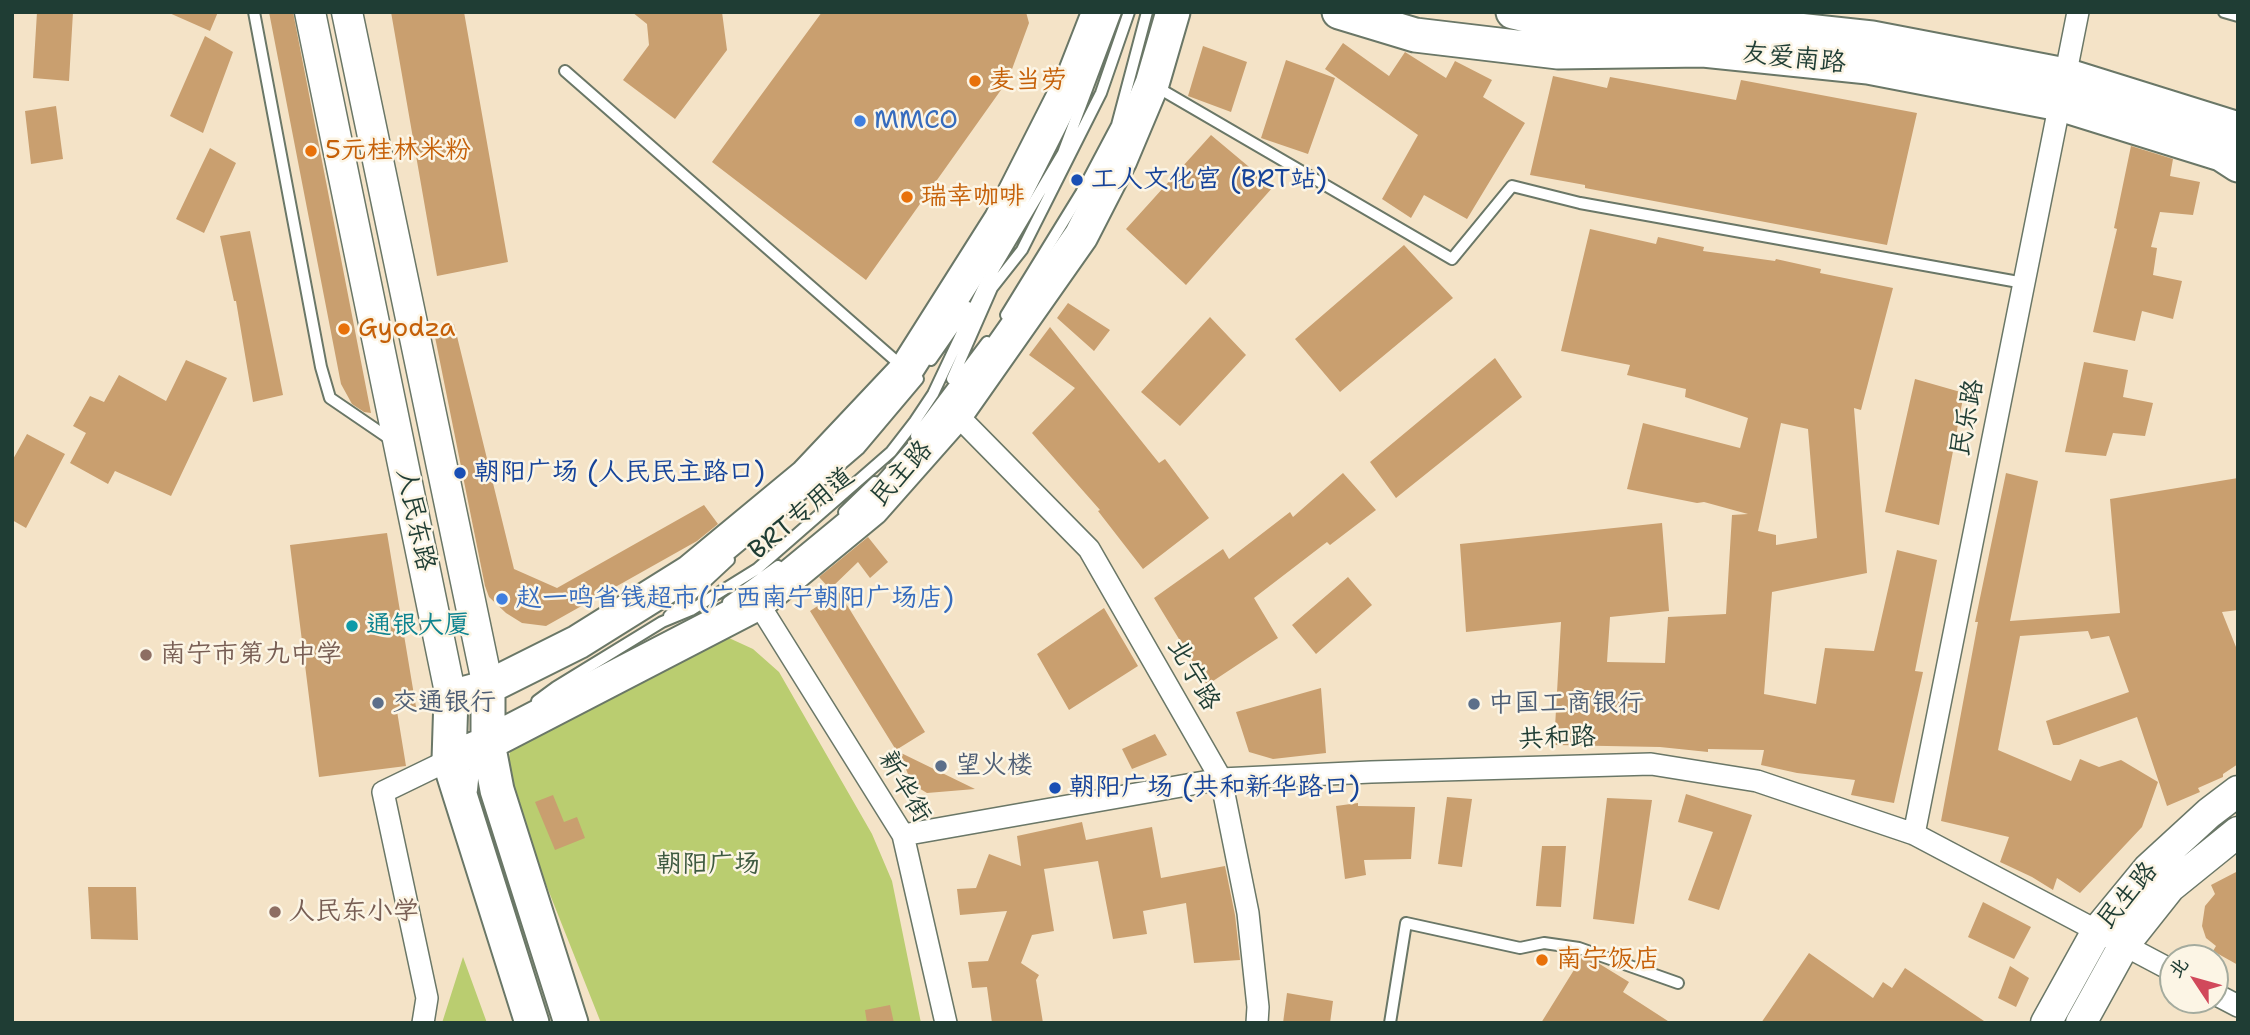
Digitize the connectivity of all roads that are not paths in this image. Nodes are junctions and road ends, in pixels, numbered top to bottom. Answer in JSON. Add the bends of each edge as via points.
{"nodes":[{"id":1,"x":254,"y":12,"type":"edge"},
{"id":2,"x":310,"y":12,"type":"edge"},
{"id":3,"x":347,"y":12,"type":"edge"},
{"id":4,"x":1099,"y":12,"type":"edge"},
{"id":5,"x":1116,"y":12,"type":"edge"},
{"id":6,"x":1129,"y":12,"type":"edge"},
{"id":7,"x":1147,"y":12,"type":"edge"},
{"id":8,"x":1173,"y":12,"type":"edge"},
{"id":9,"x":1339,"y":12,"type":"edge"},
{"id":10,"x":1513,"y":12,"type":"edge"},
{"id":11,"x":2078,"y":12,"type":"edge"},
{"id":12,"x":2224,"y":12,"type":"edge"},
{"id":13,"x":2238,"y":16,"type":"edge"},
{"id":14,"x":565,"y":71,"type":"dead end"},
{"id":15,"x":1152,"y":84,"type":"junction"},
{"id":16,"x":2063,"y":90,"type":"junction"},
{"id":17,"x":2238,"y":129,"type":"edge"},
{"id":18,"x":2238,"y":165,"type":"edge"},
{"id":19,"x":986,"y":282,"type":"junction"},
{"id":20,"x":2024,"y":284,"type":"junction"},
{"id":21,"x":1002,"y":322,"type":"dead end"},
{"id":22,"x":994,"y":332,"type":"dead end"},
{"id":23,"x":906,"y":370,"type":"junction"},
{"id":24,"x":949,"y":407,"type":"junction"},
{"id":25,"x":399,"y":446,"type":"junction"},
{"id":26,"x":819,"y":483,"type":"dead end"},
{"id":27,"x":836,"y":519,"type":"dead end"},
{"id":28,"x":739,"y":552,"type":"dead end"},
{"id":29,"x":784,"y":561,"type":"dead end"},
{"id":30,"x":758,"y":603,"type":"junction"},
{"id":31,"x":721,"y":608,"type":"dead end"},
{"id":32,"x":662,"y":622,"type":"junction"},
{"id":33,"x":685,"y":627,"type":"dead end"},
{"id":34,"x":488,"y":687,"type":"junction"},
{"id":35,"x":451,"y":697,"type":"junction"},
{"id":36,"x":488,"y":743,"type":"junction"},
{"id":37,"x":449,"y":760,"type":"junction"},
{"id":38,"x":1221,"y":779,"type":"junction"},
{"id":39,"x":2238,"y":791,"type":"edge"},
{"id":40,"x":491,"y":810,"type":"dead end"},
{"id":41,"x":2238,"y":832,"type":"edge"},
{"id":42,"x":1914,"y":834,"type":"junction"},
{"id":43,"x":903,"y":835,"type":"junction"},
{"id":44,"x":503,"y":850,"type":"dead end"},
{"id":45,"x":508,"y":863,"type":"dead end"},
{"id":46,"x":520,"y":903,"type":"dead end"},
{"id":47,"x":529,"y":930,"type":"dead end"},
{"id":48,"x":2097,"y":931,"type":"junction"},
{"id":49,"x":2124,"y":945,"type":"junction"},
{"id":50,"x":2159,"y":964,"type":"edge"},
{"id":51,"x":1678,"y":983,"type":"dead end"},
{"id":52,"x":539,"y":1005,"type":"edge"},
{"id":53,"x":423,"y":1023,"type":"edge"},
{"id":54,"x":558,"y":1023,"type":"edge"},
{"id":55,"x":571,"y":1023,"type":"edge"},
{"id":56,"x":946,"y":1023,"type":"edge"},
{"id":57,"x":1257,"y":1023,"type":"edge"},
{"id":58,"x":1390,"y":1023,"type":"edge"},
{"id":59,"x":2046,"y":1023,"type":"edge"},
{"id":60,"x":2081,"y":1023,"type":"edge"}],
"edges":[{"from":1,"to":25,"type":"lane","via":[[330,398]]},
{"from":2,"to":25,"type":"main road","name":"人民东路"},
{"from":3,"to":34,"type":"main road","name":"人民东路"},
{"from":4,"to":23,"type":"main road","via":[[1074,76],[1002,220]]},
{"from":5,"to":19,"type":"lane","name":"BRT专用道","via":[[1063,153]]},
{"from":6,"to":24,"type":"lane","name":"BRT专用道","via":[[1101,93],[1022,250],[992,288]]},
{"from":7,"to":21,"type":"lane","via":[[1117,125]]},
{"from":8,"to":15,"type":"main road","name":"民主路"},
{"from":9,"to":16,"type":"main road","name":"友爱南路","via":[[1415,35],[1558,52],[1703,50]]},
{"from":10,"to":16,"type":"main road","name":"友爱南路","via":[[1560,23],[1704,20],[1872,38]]},
{"from":11,"to":16,"type":"street","name":"民乐路"},
{"from":12,"to":13,"type":"lane"},
{"from":14,"to":23,"type":"lane"},
{"from":15,"to":20,"type":"lane","via":[[1452,259],[1512,186],[1580,203]]},
{"from":15,"to":24,"type":"main road","name":"民主路","via":[[1120,160],[1080,236]]},
{"from":16,"to":17,"type":"main road","name":"友爱南路"},
{"from":16,"to":18,"type":"main road","name":"友爱南路"},
{"from":16,"to":20,"type":"street","name":"民乐路"},
{"from":19,"to":26,"type":"lane","name":"BRT专用道","via":[[907,394],[859,449]]},
{"from":19,"to":32,"type":"lane","name":"BRT专用道","via":[[933,394],[891,452],[757,569],[691,610]]},
{"from":20,"to":42,"type":"street","name":"民乐路"},
{"from":22,"to":24,"type":"lane","name":"BRT专用道"},
{"from":23,"to":34,"type":"main road","via":[[806,476],[690,572],[578,642]]},
{"from":24,"to":27,"type":"lane","name":"BRT专用道"},
{"from":24,"to":30,"type":"main road","name":"民主路","via":[[872,509]]},
{"from":24,"to":38,"type":"street","name":"北宁路","via":[[1089,549]]},
{"from":25,"to":35,"type":"main road","name":"人民东路"},
{"from":28,"to":32,"type":"lane","name":"BRT专用道"},
{"from":29,"to":31,"type":"lane","name":"BRT专用道"},
{"from":30,"to":36,"type":"main road","name":"民主路"},
{"from":30,"to":43,"type":"street","name":"新华街"},
{"from":32,"to":36,"type":"lane","name":"BRT专用道","via":[[556,687]]},
{"from":33,"to":36,"type":"lane","name":"BRT专用道","via":[[540,707]]},
{"from":34,"to":35,"type":"main road"},
{"from":34,"to":36,"type":"main road","name":"人民东路"},
{"from":35,"to":37,"type":"main road","name":"人民东路"},
{"from":36,"to":37,"type":"main road","name":"民主路"},
{"from":36,"to":40,"type":"lane","via":[[485,773]]},
{"from":36,"to":52,"type":"lane","name":"BRT专用道","via":[[471,785]]},
{"from":36,"to":55,"type":"main road","name":"人民东路","via":[[497,790]]},
{"from":37,"to":52,"type":"main road","name":"人民东路"},
{"from":37,"to":53,"type":"street","via":[[383,792],[427,998]]},
{"from":38,"to":42,"type":"street","name":"共和路","via":[[1651,764],[1757,781]]},
{"from":38,"to":43,"type":"street","name":"共和路"},
{"from":38,"to":57,"type":"street","name":"北宁路","via":[[1248,913]]},
{"from":39,"to":48,"type":"main road","name":"民生路","via":[[2148,869]]},
{"from":41,"to":49,"type":"main road","name":"民生路","via":[[2170,887]]},
{"from":42,"to":48,"type":"street","name":"共和路"},
{"from":43,"to":56,"type":"street","name":"新华街"},
{"from":44,"to":45,"type":"lane"},
{"from":46,"to":47,"type":"lane"},
{"from":48,"to":49,"type":"street","name":"共和路"},
{"from":48,"to":59,"type":"main road","name":"民生路"},
{"from":49,"to":50,"type":"street","name":"共和路"},
{"from":49,"to":60,"type":"main road","name":"民生路"},
{"from":51,"to":58,"type":"lane","via":[[1579,948],[1544,943],[1520,948],[1406,923]]},
{"from":52,"to":54,"type":"lane","name":"BRT专用道"}]}
